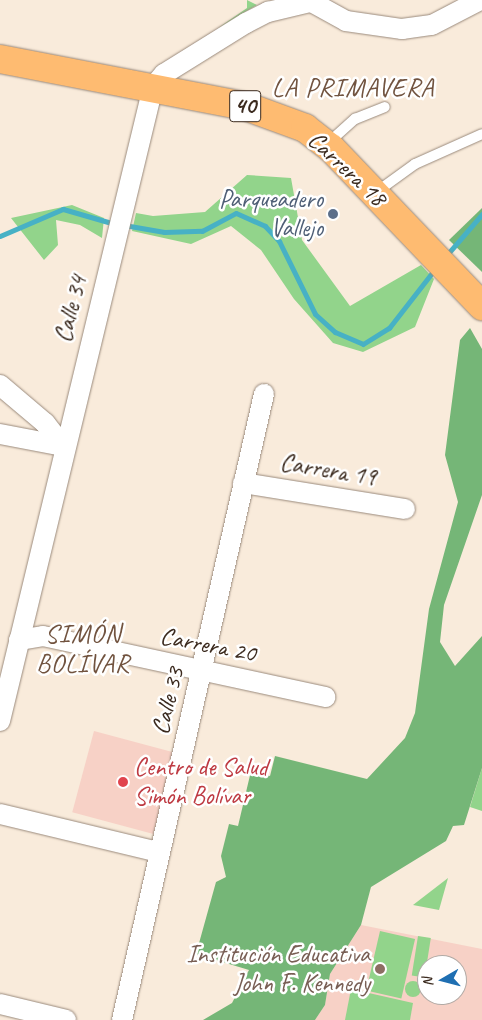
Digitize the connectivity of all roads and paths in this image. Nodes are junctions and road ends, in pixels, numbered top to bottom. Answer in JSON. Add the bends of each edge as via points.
{"nodes":[{"id":1,"x":480,"y":0,"type":"edge"},
{"id":2,"x":309,"y":1,"type":"edge"},
{"id":3,"x":0,"y":58,"type":"edge"},
{"id":4,"x":153,"y":87,"type":"junction"},
{"id":5,"x":385,"y":107,"type":"dead end"},
{"id":6,"x":482,"y":134,"type":"edge"},
{"id":7,"x":327,"y":145,"type":"junction"},
{"id":8,"x":375,"y":193,"type":"junction"},
{"id":9,"x":482,"y":306,"type":"edge"},
{"id":10,"x":0,"y":385,"type":"edge"},
{"id":11,"x":264,"y":394,"type":"dead end"},
{"id":12,"x":0,"y":434,"type":"edge"},
{"id":13,"x":64,"y":446,"type":"junction"},
{"id":14,"x":243,"y":482,"type":"junction"},
{"id":15,"x":405,"y":510,"type":"dead end"},
{"id":16,"x":20,"y":640,"type":"junction"},
{"id":17,"x":203,"y":672,"type":"junction"},
{"id":18,"x":326,"y":697,"type":"dead end"},
{"id":19,"x":0,"y":721,"type":"edge"},
{"id":20,"x":0,"y":814,"type":"edge"},
{"id":21,"x":158,"y":852,"type":"junction"},
{"id":22,"x":0,"y":1004,"type":"edge"},
{"id":23,"x":66,"y":1020,"type":"edge"},
{"id":24,"x":122,"y":1020,"type":"edge"}],
"edges":[{"from":1,"to":2,"type":"street","via":[[432,25],[402,29],[346,21]]},
{"from":2,"to":4,"type":"street","via":[[268,12],[246,23],[164,74]]},
{"from":3,"to":4,"type":"highway","name":"Carrera 18","number":"40"},
{"from":4,"to":7,"type":"highway","name":"Carrera 18","number":"40","via":[[245,106],[305,128]]},
{"from":4,"to":13,"type":"street","name":"Calle 34"},
{"from":5,"to":7,"type":"lane","via":[[355,119]]},
{"from":6,"to":8,"type":"lane","via":[[415,164]]},
{"from":7,"to":8,"type":"highway","name":"Carrera 18","number":"40"},
{"from":8,"to":9,"type":"highway","name":"Carrera 18","number":"40"},
{"from":10,"to":13,"type":"street","via":[[45,423]]},
{"from":11,"to":14,"type":"street","name":"Calle 33"},
{"from":12,"to":13,"type":"street"},
{"from":13,"to":16,"type":"street","name":"Calle 34"},
{"from":14,"to":15,"type":"street","name":"Carrera 19"},
{"from":14,"to":17,"type":"street","name":"Calle 33"},
{"from":16,"to":17,"type":"street","name":"Carrera 20","via":[[43,636]]},
{"from":16,"to":19,"type":"street","name":"Calle 34"},
{"from":17,"to":18,"type":"street","name":"Carrera 20"},
{"from":17,"to":21,"type":"street","name":"Calle 33"},
{"from":20,"to":21,"type":"street"},
{"from":21,"to":24,"type":"street","name":"Calle 33"},
{"from":22,"to":23,"type":"street"}]}
